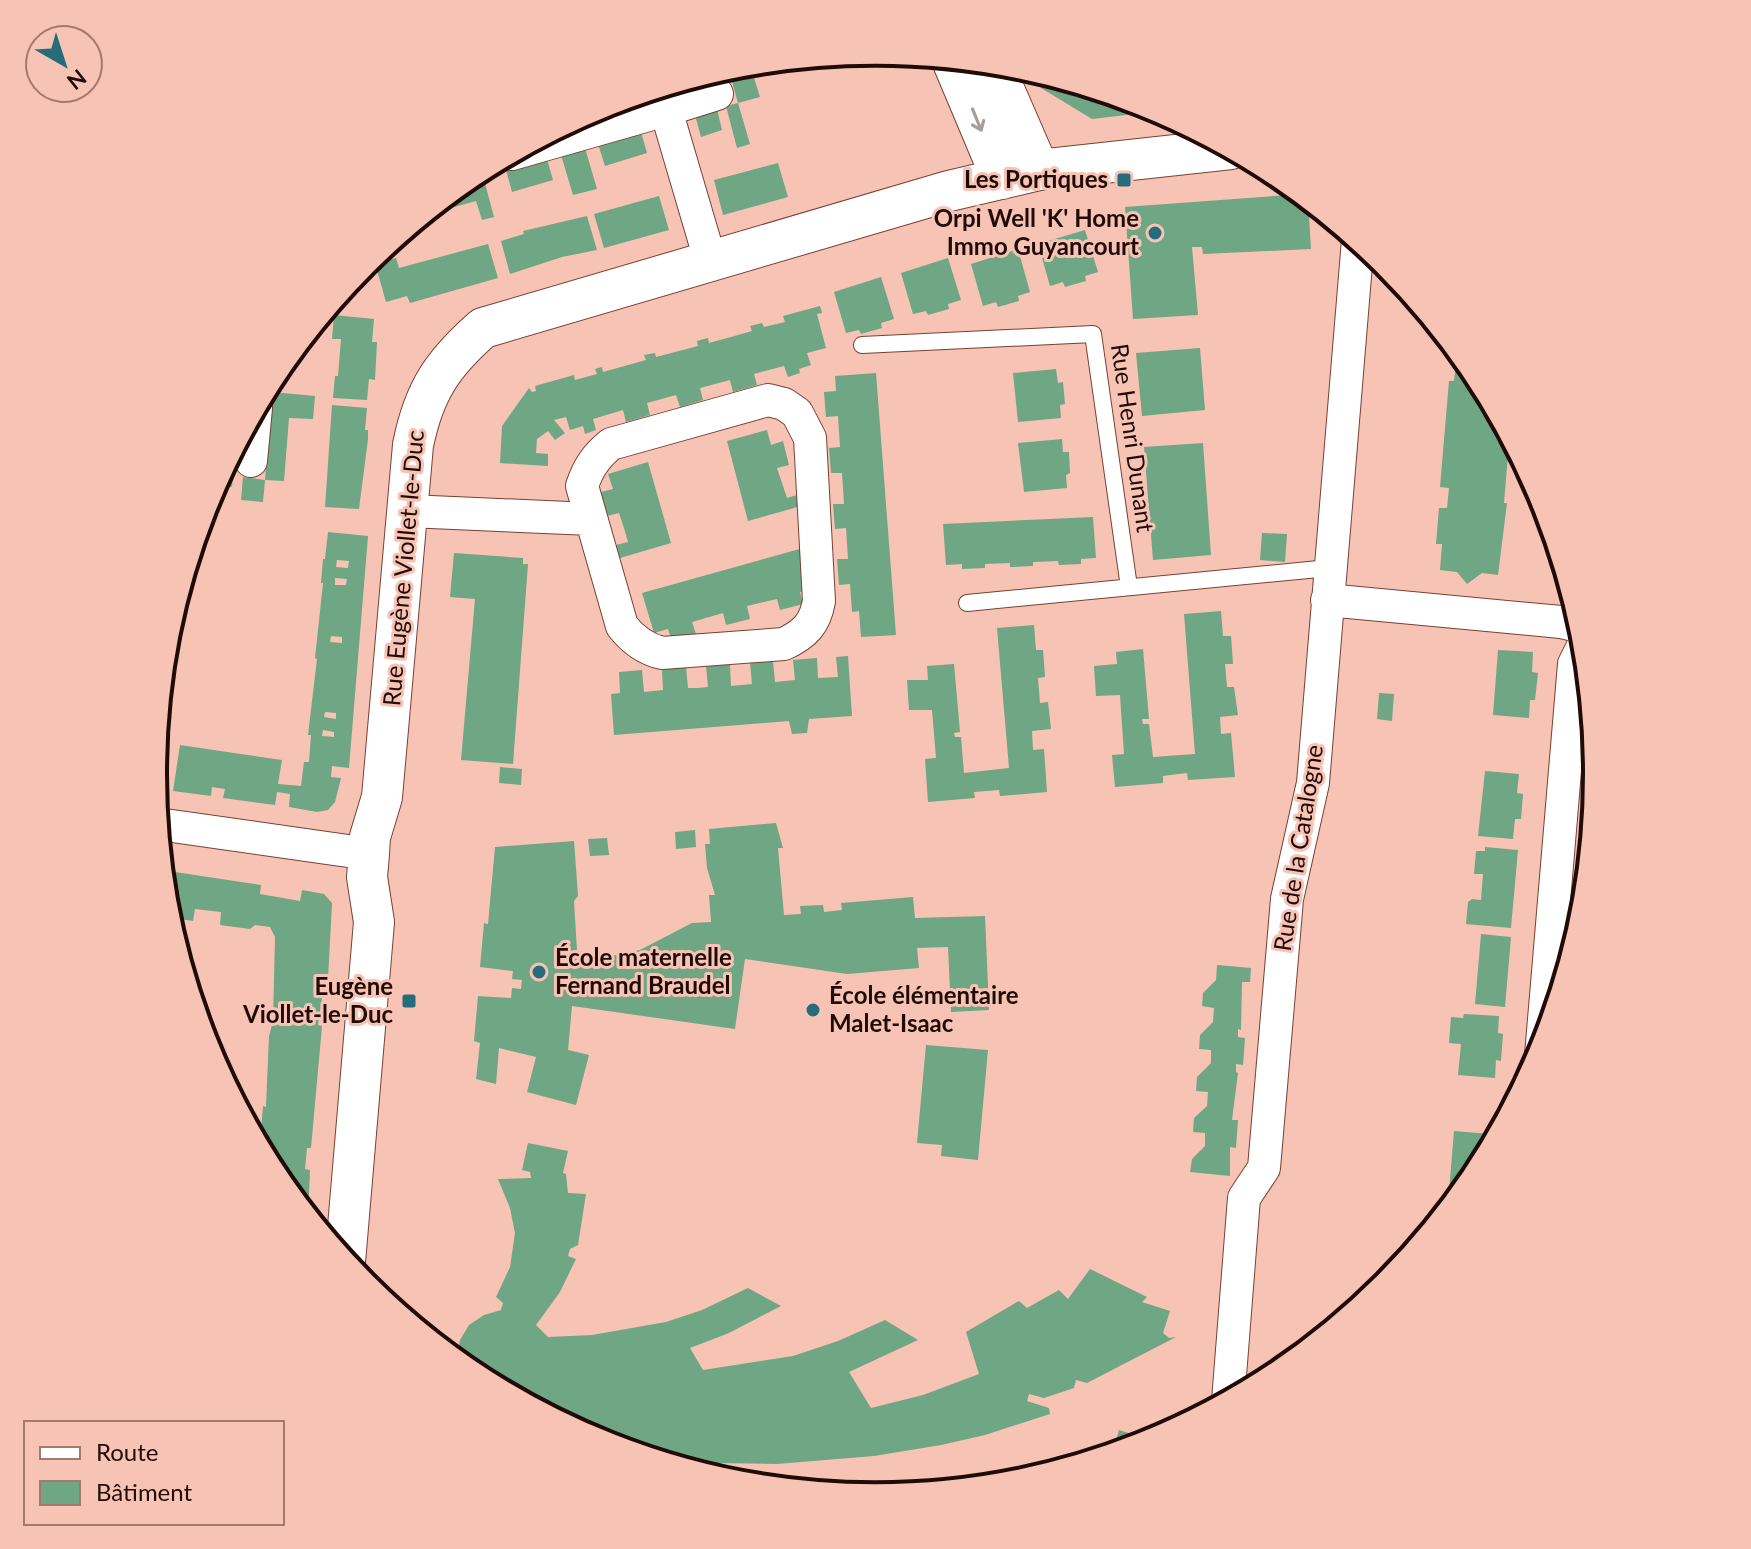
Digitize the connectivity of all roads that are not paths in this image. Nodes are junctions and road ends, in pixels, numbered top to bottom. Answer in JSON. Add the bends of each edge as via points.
{"nodes":[{"id":1,"x":959,"y":71,"type":"edge"},
{"id":2,"x":996,"y":77,"type":"edge"},
{"id":3,"x":717,"y":94,"type":"dead end"},
{"id":4,"x":666,"y":110,"type":"junction"},
{"id":5,"x":559,"y":141,"type":"edge"},
{"id":6,"x":1212,"y":151,"type":"edge"},
{"id":7,"x":1021,"y":175,"type":"junction"},
{"id":8,"x":1357,"y":255,"type":"edge"},
{"id":9,"x":711,"y":263,"type":"junction"},
{"id":10,"x":862,"y":345,"type":"dead end"},
{"id":11,"x":253,"y":436,"type":"edge"},
{"id":12,"x":251,"y":461,"type":"dead end"},
{"id":13,"x":408,"y":511,"type":"junction"},
{"id":14,"x":591,"y":519,"type":"junction"},
{"id":15,"x":1329,"y":568,"type":"junction"},
{"id":16,"x":1129,"y":587,"type":"junction"},
{"id":17,"x":1327,"y":600,"type":"junction"},
{"id":18,"x":967,"y":603,"type":"dead end"},
{"id":19,"x":1567,"y":623,"type":"edge"},
{"id":20,"x":1575,"y":663,"type":"edge"},
{"id":21,"x":169,"y":826,"type":"edge"},
{"id":22,"x":369,"y":854,"type":"junction"},
{"id":23,"x":1545,"y":1004,"type":"edge"},
{"id":24,"x":346,"y":1246,"type":"edge"},
{"id":25,"x":1229,"y":1389,"type":"edge"}],
"edges":[{"from":1,"to":7,"type":"street","one_way":true},
{"from":2,"to":7,"type":"street"},
{"from":3,"to":4,"type":"street"},
{"from":4,"to":5,"type":"street"},
{"from":4,"to":9,"type":"street"},
{"from":6,"to":7,"type":"street","name":"Rue Eugène Viollet-le-Duc"},
{"from":7,"to":9,"type":"street","name":"Rue Eugène Viollet-le-Duc","via":[[949,191]]},
{"from":8,"to":15,"type":"street","name":"Rue de la Catalogne"},
{"from":9,"to":13,"type":"street","name":"Rue Eugène Viollet-le-Duc","via":[[483,328],[455,353],[420,412]]},
{"from":10,"to":16,"type":"lane","name":"Rue Henri Dunant","via":[[1093,334]]},
{"from":11,"to":12,"type":"street"},
{"from":13,"to":14,"type":"street"},
{"from":13,"to":22,"type":"street","name":"Rue Eugène Viollet-le-Duc","via":[[382,797]]},
{"from":14,"to":14,"type":"street","via":[[622,626],[650,650],[784,644],[809,628],[816,616],[810,438],[797,413],[784,404],[768,400],[611,444],[593,461],[582,486]]},
{"from":15,"to":16,"type":"lane"},
{"from":15,"to":17,"type":"street","name":"Rue de la Catalogne"},
{"from":16,"to":18,"type":"lane"},
{"from":17,"to":19,"type":"street"},
{"from":17,"to":25,"type":"street","name":"Rue de la Catalogne","via":[[1313,783],[1287,899],[1264,1168],[1244,1198]]},
{"from":20,"to":23,"type":"street"},
{"from":21,"to":22,"type":"street"},
{"from":22,"to":24,"type":"street","name":"Rue Eugène Viollet-le-Duc","via":[[374,922]]}]}
